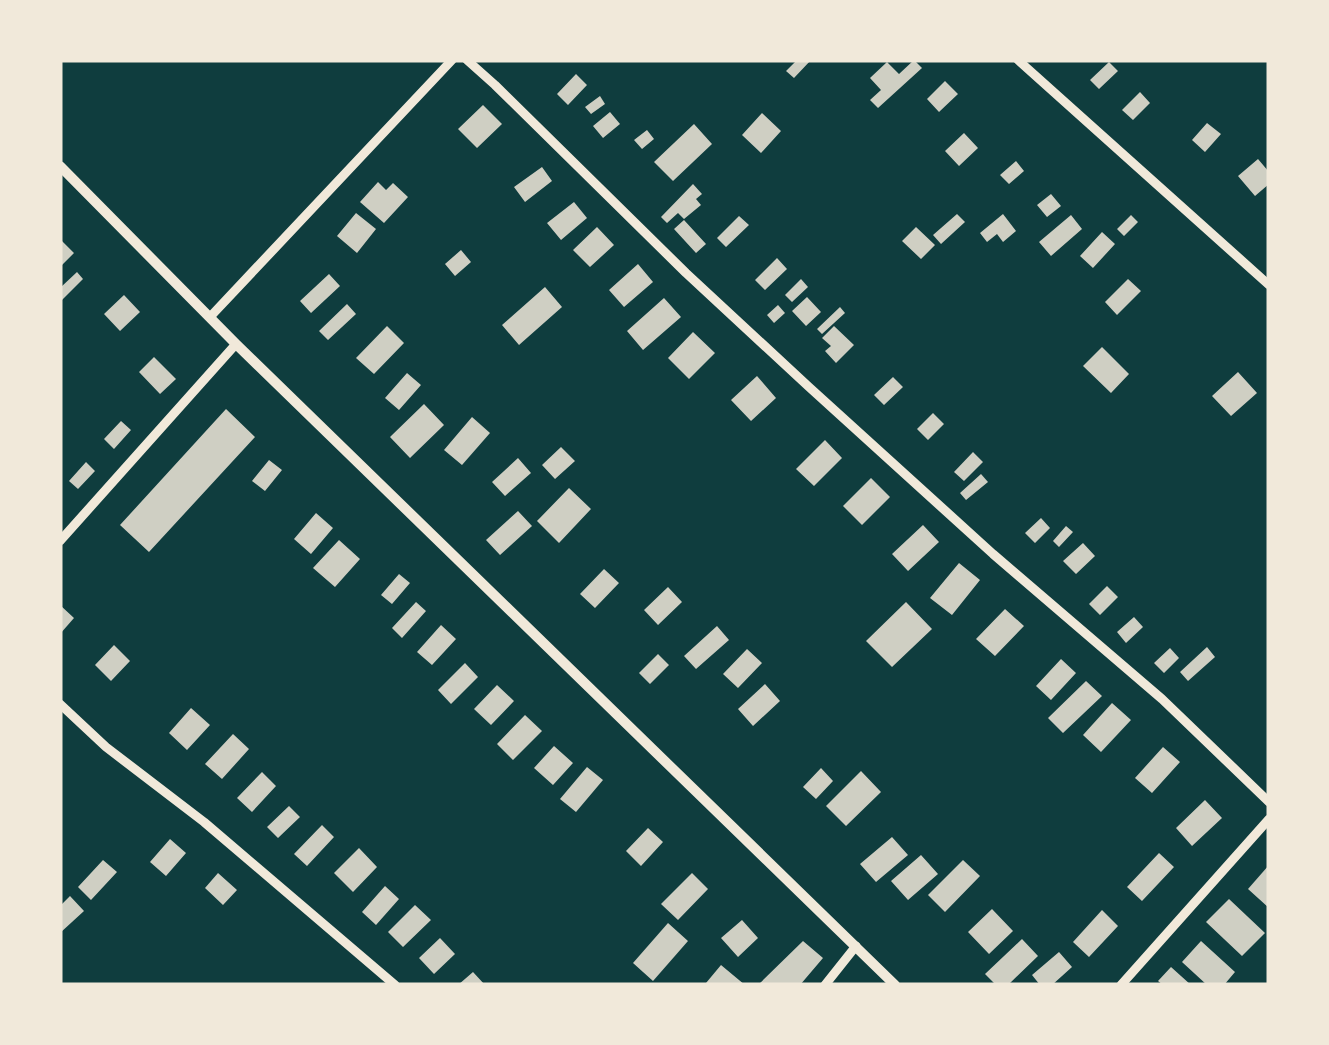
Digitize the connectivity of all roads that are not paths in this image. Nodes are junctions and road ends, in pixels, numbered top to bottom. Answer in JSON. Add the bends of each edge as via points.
{"nodes":[{"id":1,"x":452,"y":60,"type":"edge"},
{"id":2,"x":466,"y":60,"type":"edge"},
{"id":3,"x":1018,"y":60,"type":"edge"},
{"id":4,"x":60,"y":166,"type":"edge"},
{"id":5,"x":1269,"y":285,"type":"edge"},
{"id":6,"x":210,"y":316,"type":"junction"},
{"id":7,"x":236,"y":344,"type":"junction"},
{"id":8,"x":60,"y":541,"type":"edge"},
{"id":9,"x":60,"y":704,"type":"edge"},
{"id":10,"x":1269,"y":802,"type":"edge"},
{"id":11,"x":1269,"y":819,"type":"edge"},
{"id":12,"x":856,"y":946,"type":"junction"},
{"id":13,"x":395,"y":985,"type":"edge"},
{"id":14,"x":825,"y":985,"type":"edge"},
{"id":15,"x":895,"y":985,"type":"edge"},
{"id":16,"x":1121,"y":985,"type":"edge"}],
"edges":[{"from":1,"to":6,"type":"street"},
{"from":2,"to":10,"type":"street","via":[[809,388]]},
{"from":3,"to":5,"type":"street"},
{"from":4,"to":6,"type":"street"},
{"from":6,"to":7,"type":"street"},
{"from":7,"to":8,"type":"street"},
{"from":7,"to":12,"type":"street"},
{"from":9,"to":13,"type":"street"},
{"from":11,"to":16,"type":"street"},
{"from":12,"to":14,"type":"street"},
{"from":12,"to":15,"type":"street"}]}
